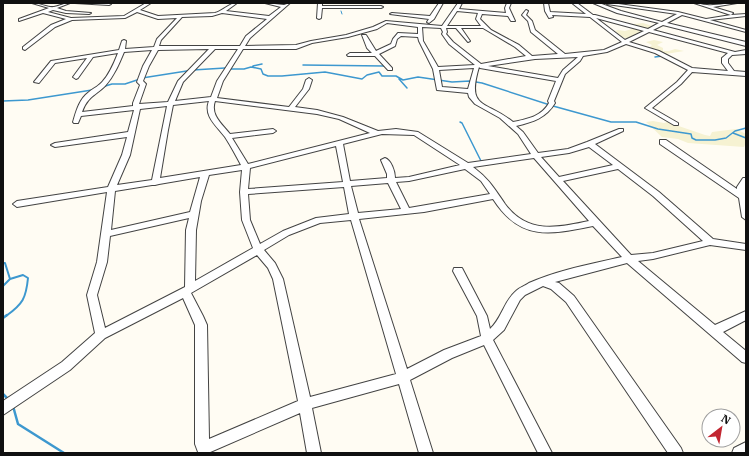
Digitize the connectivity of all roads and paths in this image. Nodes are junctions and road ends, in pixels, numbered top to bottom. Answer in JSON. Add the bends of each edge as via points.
{"nodes":[{"id":1,"x":34,"y":3,"type":"edge"},
{"id":2,"x":68,"y":3,"type":"edge"},
{"id":3,"x":77,"y":3,"type":"edge"},
{"id":4,"x":149,"y":3,"type":"edge"},
{"id":5,"x":235,"y":3,"type":"edge"},
{"id":6,"x":267,"y":3,"type":"edge"},
{"id":7,"x":442,"y":3,"type":"edge"},
{"id":8,"x":460,"y":3,"type":"edge"},
{"id":9,"x":509,"y":3,"type":"edge"},
{"id":10,"x":546,"y":3,"type":"edge"},
{"id":11,"x":574,"y":3,"type":"edge"},
{"id":12,"x":595,"y":3,"type":"edge"},
{"id":13,"x":600,"y":3,"type":"edge"},
{"id":14,"x":696,"y":3,"type":"edge"},
{"id":15,"x":735,"y":3,"type":"edge"},
{"id":16,"x":109,"y":4,"type":"edge"},
{"id":17,"x":287,"y":5,"type":"edge"},
{"id":18,"x":320,"y":5,"type":"edge"},
{"id":19,"x":335,"y":5,"type":"edge"},
{"id":20,"x":381,"y":7,"type":"edge"},
{"id":21,"x":707,"y":7,"type":"junction"},
{"id":22,"x":52,"y":9,"type":"junction"},
{"id":23,"x":104,"y":10,"type":"dead end"},
{"id":24,"x":457,"y":10,"type":"junction"},
{"id":25,"x":134,"y":11,"type":"junction"},
{"id":26,"x":526,"y":11,"type":"dead end"},
{"id":27,"x":43,"y":12,"type":"junction"},
{"id":28,"x":222,"y":12,"type":"junction"},
{"id":29,"x":481,"y":12,"type":"junction"},
{"id":30,"x":392,"y":14,"type":"dead end"},
{"id":31,"x":509,"y":14,"type":"junction"},
{"id":32,"x":681,"y":14,"type":"junction"},
{"id":33,"x":746,"y":15,"type":"edge"},
{"id":34,"x":591,"y":16,"type":"junction"},
{"id":35,"x":735,"y":16,"type":"junction"},
{"id":36,"x":180,"y":17,"type":"junction"},
{"id":37,"x":271,"y":18,"type":"junction"},
{"id":38,"x":319,"y":18,"type":"dead end"},
{"id":39,"x":432,"y":18,"type":"junction"},
{"id":40,"x":71,"y":19,"type":"junction"},
{"id":41,"x":703,"y":19,"type":"junction"},
{"id":42,"x":21,"y":20,"type":"dead end"},
{"id":43,"x":513,"y":20,"type":"dead end"},
{"id":44,"x":664,"y":23,"type":"junction"},
{"id":45,"x":423,"y":27,"type":"junction"},
{"id":46,"x":484,"y":27,"type":"junction"},
{"id":47,"x":443,"y":28,"type":"junction"},
{"id":48,"x":457,"y":28,"type":"junction"},
{"id":49,"x":650,"y":31,"type":"junction"},
{"id":50,"x":746,"y":31,"type":"edge"},
{"id":51,"x":364,"y":36,"type":"dead end"},
{"id":52,"x":420,"y":36,"type":"junction"},
{"id":53,"x":124,"y":41,"type":"dead end"},
{"id":54,"x":468,"y":41,"type":"dead end"},
{"id":55,"x":625,"y":42,"type":"junction"},
{"id":56,"x":746,"y":44,"type":"edge"},
{"id":57,"x":214,"y":47,"type":"junction"},
{"id":58,"x":242,"y":47,"type":"junction"},
{"id":59,"x":25,"y":48,"type":"dead end"},
{"id":60,"x":156,"y":48,"type":"junction"},
{"id":61,"x":123,"y":51,"type":"junction"},
{"id":62,"x":746,"y":52,"type":"edge"},
{"id":63,"x":376,"y":53,"type":"junction"},
{"id":64,"x":733,"y":53,"type":"junction"},
{"id":65,"x":350,"y":55,"type":"dead end"},
{"id":66,"x":581,"y":55,"type":"junction"},
{"id":67,"x":91,"y":56,"type":"junction"},
{"id":68,"x":564,"y":56,"type":"junction"},
{"id":69,"x":530,"y":58,"type":"junction"},
{"id":70,"x":479,"y":66,"type":"junction"},
{"id":71,"x":390,"y":69,"type":"dead end"},
{"id":72,"x":436,"y":69,"type":"junction"},
{"id":73,"x":691,"y":70,"type":"junction"},
{"id":74,"x":732,"y":72,"type":"junction"},
{"id":75,"x":746,"y":74,"type":"edge"},
{"id":76,"x":76,"y":77,"type":"dead end"},
{"id":77,"x":309,"y":80,"type":"dead end"},
{"id":78,"x":560,"y":80,"type":"junction"},
{"id":79,"x":37,"y":82,"type":"dead end"},
{"id":80,"x":471,"y":91,"type":"junction"},
{"id":81,"x":212,"y":99,"type":"junction"},
{"id":82,"x":170,"y":103,"type":"junction"},
{"id":83,"x":138,"y":106,"type":"junction"},
{"id":84,"x":291,"y":109,"type":"junction"},
{"id":85,"x":78,"y":114,"type":"junction"},
{"id":86,"x":76,"y":122,"type":"dead end"},
{"id":87,"x":676,"y":124,"type":"dead end"},
{"id":88,"x":510,"y":125,"type":"junction"},
{"id":89,"x":621,"y":130,"type":"dead end"},
{"id":90,"x":273,"y":131,"type":"dead end"},
{"id":91,"x":377,"y":133,"type":"junction"},
{"id":92,"x":131,"y":134,"type":"junction"},
{"id":93,"x":228,"y":136,"type":"junction"},
{"id":94,"x":663,"y":142,"type":"dead end"},
{"id":95,"x":339,"y":143,"type":"junction"},
{"id":96,"x":590,"y":144,"type":"junction"},
{"id":97,"x":55,"y":145,"type":"dead end"},
{"id":98,"x":536,"y":156,"type":"junction"},
{"id":99,"x":385,"y":160,"type":"dead end"},
{"id":100,"x":466,"y":166,"type":"junction"},
{"id":101,"x":620,"y":166,"type":"junction"},
{"id":102,"x":246,"y":167,"type":"junction"},
{"id":103,"x":205,"y":174,"type":"junction"},
{"id":104,"x":557,"y":180,"type":"junction"},
{"id":105,"x":746,"y":180,"type":"edge"},
{"id":106,"x":391,"y":181,"type":"junction"},
{"id":107,"x":155,"y":183,"type":"junction"},
{"id":108,"x":346,"y":184,"type":"junction"},
{"id":109,"x":111,"y":190,"type":"junction"},
{"id":110,"x":244,"y":192,"type":"junction"},
{"id":111,"x":495,"y":196,"type":"junction"},
{"id":112,"x":742,"y":196,"type":"junction"},
{"id":113,"x":17,"y":204,"type":"dead end"},
{"id":114,"x":406,"y":210,"type":"junction"},
{"id":115,"x":194,"y":214,"type":"junction"},
{"id":116,"x":354,"y":216,"type":"junction"},
{"id":117,"x":746,"y":217,"type":"edge"},
{"id":118,"x":595,"y":223,"type":"junction"},
{"id":119,"x":105,"y":234,"type":"junction"},
{"id":120,"x":710,"y":242,"type":"junction"},
{"id":121,"x":746,"y":248,"type":"edge"},
{"id":122,"x":258,"y":250,"type":"junction"},
{"id":123,"x":629,"y":259,"type":"junction"},
{"id":124,"x":458,"y":271,"type":"dead end"},
{"id":125,"x":542,"y":282,"type":"junction"},
{"id":126,"x":187,"y":290,"type":"junction"},
{"id":127,"x":746,"y":315,"type":"edge"},
{"id":128,"x":714,"y":331,"type":"junction"},
{"id":129,"x":101,"y":335,"type":"junction"},
{"id":130,"x":487,"y":339,"type":"junction"},
{"id":131,"x":746,"y":358,"type":"edge"},
{"id":132,"x":402,"y":378,"type":"junction"},
{"id":133,"x":305,"y":404,"type":"junction"},
{"id":134,"x":3,"y":409,"type":"edge"},
{"id":135,"x":746,"y":449,"type":"edge"},
{"id":136,"x":314,"y":453,"type":"edge"},
{"id":137,"x":426,"y":453,"type":"edge"},
{"id":138,"x":546,"y":453,"type":"edge"},
{"id":139,"x":676,"y":453,"type":"edge"},
{"id":140,"x":739,"y":453,"type":"edge"}],
"edges":[{"from":1,"to":22,"type":"street"},
{"from":2,"to":22,"type":"street"},
{"from":3,"to":16,"type":"street"},
{"from":4,"to":25,"type":"street"},
{"from":5,"to":28,"type":"street"},
{"from":6,"to":17,"type":"street"},
{"from":7,"to":39,"type":"street"},
{"from":8,"to":24,"type":"street"},
{"from":9,"to":31,"type":"street"},
{"from":10,"to":34,"type":"street","via":[[550,15]]},
{"from":11,"to":34,"type":"street"},
{"from":12,"to":44,"type":"street"},
{"from":13,"to":32,"type":"street"},
{"from":14,"to":21,"type":"street"},
{"from":15,"to":21,"type":"street"},
{"from":16,"to":23,"type":"street"},
{"from":17,"to":37,"type":"street"},
{"from":18,"to":19,"type":"street"},
{"from":18,"to":38,"type":"street"},
{"from":19,"to":20,"type":"street"},
{"from":21,"to":35,"type":"street"},
{"from":22,"to":25,"type":"street","via":[[82,13]]},
{"from":22,"to":27,"type":"street"},
{"from":24,"to":29,"type":"street"},
{"from":24,"to":47,"type":"street"},
{"from":25,"to":36,"type":"street","via":[[162,18]]},
{"from":25,"to":40,"type":"street","via":[[125,17]]},
{"from":26,"to":68,"type":"street","via":[[524,15],[530,21],[533,31]]},
{"from":27,"to":40,"type":"street"},
{"from":27,"to":42,"type":"street"},
{"from":28,"to":36,"type":"street"},
{"from":28,"to":37,"type":"street"},
{"from":29,"to":31,"type":"street"},
{"from":29,"to":46,"type":"street","via":[[478,19]]},
{"from":30,"to":39,"type":"street"},
{"from":31,"to":43,"type":"street"},
{"from":32,"to":41,"type":"street"},
{"from":32,"to":44,"type":"street"},
{"from":33,"to":35,"type":"street"},
{"from":34,"to":49,"type":"street"},
{"from":34,"to":55,"type":"street"},
{"from":35,"to":41,"type":"street"},
{"from":36,"to":60,"type":"street","via":[[162,35]]},
{"from":37,"to":58,"type":"street","via":[[252,33]]},
{"from":39,"to":45,"type":"street"},
{"from":40,"to":59,"type":"street","via":[[52,26]]},
{"from":41,"to":50,"type":"street"},
{"from":44,"to":49,"type":"street"},
{"from":44,"to":56,"type":"street"},
{"from":45,"to":47,"type":"street"},
{"from":45,"to":52,"type":"street"},
{"from":45,"to":58,"type":"street","via":[[386,22],[375,28],[296,47]]},
{"from":46,"to":48,"type":"street"},
{"from":46,"to":69,"type":"street","via":[[514,44]]},
{"from":47,"to":48,"type":"street"},
{"from":47,"to":70,"type":"street","via":[[450,43]]},
{"from":48,"to":54,"type":"street"},
{"from":49,"to":55,"type":"street"},
{"from":49,"to":64,"type":"street"},
{"from":51,"to":63,"type":"street","via":[[370,48]]},
{"from":52,"to":63,"type":"street","via":[[400,34],[391,46]]},
{"from":52,"to":72,"type":"street"},
{"from":53,"to":61,"type":"street"},
{"from":55,"to":66,"type":"street","via":[[615,48]]},
{"from":55,"to":73,"type":"street","via":[[658,52]]},
{"from":57,"to":58,"type":"street"},
{"from":57,"to":60,"type":"street"},
{"from":57,"to":82,"type":"street","via":[[179,83]]},
{"from":58,"to":81,"type":"street","via":[[220,81]]},
{"from":60,"to":61,"type":"street"},
{"from":60,"to":83,"type":"street","via":[[143,72],[140,82],[143,84],[136,103]]},
{"from":61,"to":67,"type":"street"},
{"from":61,"to":85,"type":"street","via":[[104,82],[85,100]]},
{"from":62,"to":64,"type":"street"},
{"from":63,"to":65,"type":"street"},
{"from":63,"to":71,"type":"street"},
{"from":64,"to":74,"type":"street","via":[[724,61]]},
{"from":66,"to":68,"type":"street"},
{"from":66,"to":78,"type":"street","via":[[564,72]]},
{"from":67,"to":76,"type":"street"},
{"from":67,"to":79,"type":"street","via":[[53,62]]},
{"from":68,"to":69,"type":"street"},
{"from":69,"to":70,"type":"street"},
{"from":70,"to":72,"type":"street"},
{"from":70,"to":78,"type":"street"},
{"from":70,"to":80,"type":"street","via":[[476,67]]},
{"from":72,"to":80,"type":"street","via":[[439,89]]},
{"from":73,"to":74,"type":"street"},
{"from":73,"to":87,"type":"street","via":[[648,108]]},
{"from":74,"to":75,"type":"street"},
{"from":77,"to":84,"type":"street"},
{"from":78,"to":88,"type":"street","via":[[551,106],[543,116]]},
{"from":80,"to":88,"type":"street","via":[[477,103],[502,117]]},
{"from":81,"to":82,"type":"street"},
{"from":81,"to":84,"type":"street"},
{"from":81,"to":93,"type":"street","via":[[210,109],[213,118]]},
{"from":82,"to":83,"type":"street"},
{"from":82,"to":107,"type":"street"},
{"from":83,"to":85,"type":"street"},
{"from":83,"to":92,"type":"street"},
{"from":84,"to":91,"type":"street","via":[[332,115]]},
{"from":85,"to":86,"type":"street"},
{"from":88,"to":98,"type":"street","via":[[522,133]]},
{"from":89,"to":96,"type":"street"},
{"from":90,"to":93,"type":"street"},
{"from":91,"to":95,"type":"street"},
{"from":91,"to":100,"type":"street","via":[[417,133]]},
{"from":92,"to":97,"type":"street"},
{"from":92,"to":109,"type":"street","via":[[126,155]]},
{"from":93,"to":102,"type":"street"},
{"from":94,"to":112,"type":"street"},
{"from":95,"to":102,"type":"street"},
{"from":95,"to":108,"type":"street"},
{"from":96,"to":98,"type":"street","via":[[569,151]]},
{"from":96,"to":101,"type":"street"},
{"from":98,"to":100,"type":"street"},
{"from":98,"to":104,"type":"street"},
{"from":99,"to":106,"type":"street"},
{"from":100,"to":106,"type":"street"},
{"from":100,"to":111,"type":"street","via":[[484,179]]},
{"from":101,"to":104,"type":"street"},
{"from":101,"to":120,"type":"street"},
{"from":102,"to":103,"type":"street"},
{"from":102,"to":110,"type":"street"},
{"from":103,"to":107,"type":"street"},
{"from":103,"to":115,"type":"street"},
{"from":104,"to":118,"type":"street"},
{"from":105,"to":112,"type":"street","via":[[741,187]]},
{"from":106,"to":108,"type":"street"},
{"from":106,"to":114,"type":"street"},
{"from":107,"to":109,"type":"street"},
{"from":108,"to":110,"type":"street"},
{"from":108,"to":116,"type":"street"},
{"from":109,"to":113,"type":"street"},
{"from":109,"to":119,"type":"street"},
{"from":110,"to":122,"type":"street","via":[[246,220]]},
{"from":111,"to":114,"type":"street"},
{"from":111,"to":118,"type":"street","via":[[515,221],[530,228],[558,230]]},
{"from":112,"to":117,"type":"street"},
{"from":114,"to":116,"type":"street"},
{"from":115,"to":119,"type":"street"},
{"from":115,"to":126,"type":"street"},
{"from":116,"to":122,"type":"street","via":[[319,220],[286,233]]},
{"from":116,"to":132,"type":"street"},
{"from":118,"to":123,"type":"street"},
{"from":119,"to":129,"type":"street","via":[[102,262],[92,295]]},
{"from":120,"to":121,"type":"street"},
{"from":120,"to":123,"type":"street"},
{"from":122,"to":126,"type":"street"},
{"from":122,"to":133,"type":"street","via":[[272,266],[278,279]]},
{"from":123,"to":125,"type":"street"},
{"from":123,"to":128,"type":"street"},
{"from":124,"to":130,"type":"street","via":[[482,316]]},
{"from":125,"to":130,"type":"street","via":[[516,297],[500,326]]},
{"from":125,"to":139,"type":"street","via":[[555,286],[570,299]]},
{"from":126,"to":129,"type":"street"},
{"from":126,"to":133,"type":"street","via":[[201,325],[203,447]]},
{"from":127,"to":128,"type":"street"},
{"from":128,"to":131,"type":"street"},
{"from":129,"to":134,"type":"street","via":[[66,366]]},
{"from":130,"to":132,"type":"street","via":[[448,354]]},
{"from":130,"to":138,"type":"street"},
{"from":132,"to":133,"type":"street"},
{"from":132,"to":137,"type":"street"},
{"from":133,"to":136,"type":"street"},
{"from":135,"to":140,"type":"street"}]}
